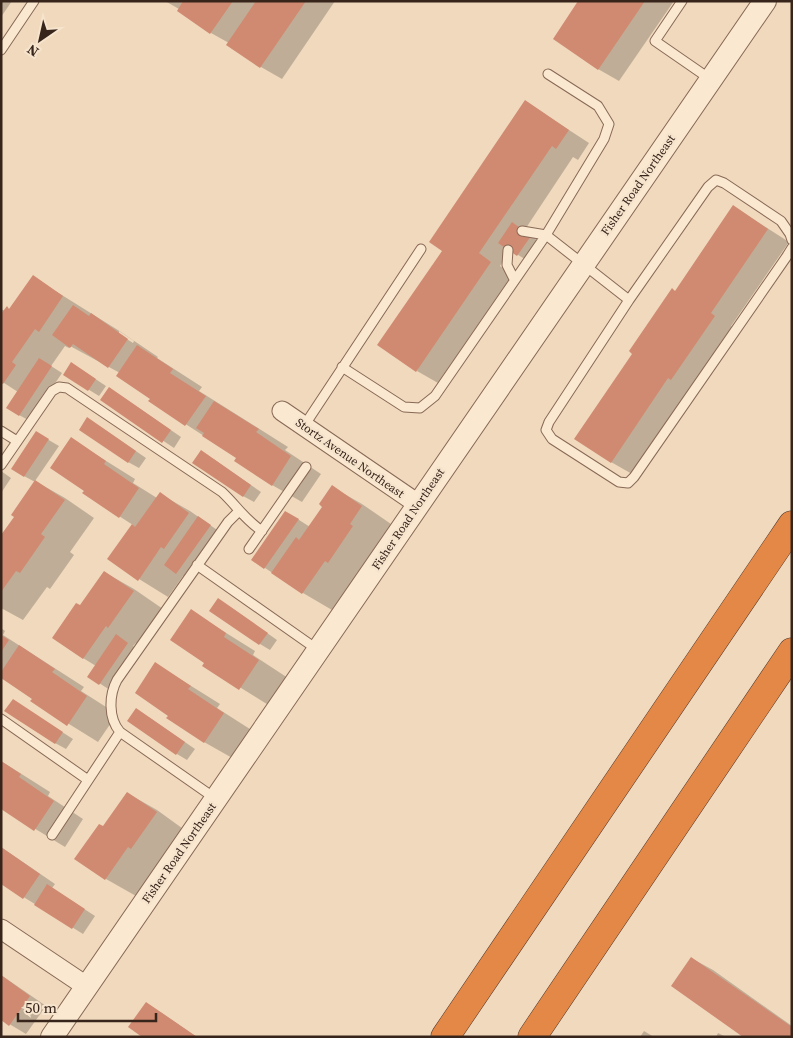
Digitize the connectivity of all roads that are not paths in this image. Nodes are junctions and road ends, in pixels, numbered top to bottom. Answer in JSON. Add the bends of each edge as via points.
{"nodes":[{"id":1,"x":34,"y":1,"type":"edge"},
{"id":2,"x":682,"y":1,"type":"edge"},
{"id":3,"x":765,"y":1,"type":"edge"},
{"id":4,"x":1,"y":50,"type":"edge"},
{"id":5,"x":548,"y":74,"type":"dead end"},
{"id":6,"x":711,"y":80,"type":"junction"},
{"id":7,"x":522,"y":231,"type":"dead end"},
{"id":8,"x":546,"y":235,"type":"junction"},
{"id":9,"x":792,"y":240,"type":"edge"},
{"id":10,"x":792,"y":248,"type":"edge"},
{"id":11,"x":420,"y":249,"type":"dead end"},
{"id":12,"x":508,"y":250,"type":"dead end"},
{"id":13,"x":584,"y":263,"type":"junction"},
{"id":14,"x":514,"y":280,"type":"junction"},
{"id":15,"x":629,"y":300,"type":"junction"},
{"id":16,"x":342,"y":367,"type":"junction"},
{"id":17,"x":282,"y":411,"type":"dead end"},
{"id":18,"x":304,"y":426,"type":"junction"},
{"id":19,"x":1,"y":431,"type":"edge"},
{"id":20,"x":17,"y":441,"type":"junction"},
{"id":21,"x":1,"y":465,"type":"edge"},
{"id":22,"x":306,"y":467,"type":"dead end"},
{"id":23,"x":418,"y":504,"type":"junction"},
{"id":24,"x":239,"y":512,"type":"junction"},
{"id":25,"x":792,"y":525,"type":"edge"},
{"id":26,"x":262,"y":531,"type":"junction"},
{"id":27,"x":249,"y":549,"type":"dead end"},
{"id":28,"x":197,"y":565,"type":"junction"},
{"id":29,"x":319,"y":650,"type":"junction"},
{"id":30,"x":792,"y":652,"type":"edge"},
{"id":31,"x":1,"y":720,"type":"edge"},
{"id":32,"x":120,"y":732,"type":"junction"},
{"id":33,"x":88,"y":780,"type":"junction"},
{"id":34,"x":216,"y":799,"type":"junction"},
{"id":35,"x":52,"y":835,"type":"dead end"},
{"id":36,"x":1,"y":928,"type":"edge"},
{"id":37,"x":86,"y":986,"type":"junction"},
{"id":38,"x":52,"y":1037,"type":"edge"},
{"id":39,"x":445,"y":1037,"type":"edge"},
{"id":40,"x":532,"y":1037,"type":"edge"}],
"edges":[{"from":1,"to":4,"type":"lane"},
{"from":2,"to":6,"type":"lane","via":[[655,41]]},
{"from":3,"to":6,"type":"street","name":"Fisher Road Northeast"},
{"from":5,"to":8,"type":"lane","via":[[598,106],[610,124]]},
{"from":6,"to":13,"type":"street","name":"Fisher Road Northeast"},
{"from":7,"to":8,"type":"lane"},
{"from":8,"to":13,"type":"lane"},
{"from":8,"to":14,"type":"lane"},
{"from":9,"to":15,"type":"lane","via":[[782,221],[716,180]]},
{"from":10,"to":15,"type":"lane","via":[[628,483],[619,482],[552,439],[546,430]]},
{"from":11,"to":16,"type":"lane"},
{"from":12,"to":14,"type":"lane","via":[[507,264]]},
{"from":13,"to":15,"type":"lane"},
{"from":13,"to":23,"type":"street","name":"Fisher Road Northeast"},
{"from":14,"to":16,"type":"lane","via":[[435,396],[420,408],[404,407]]},
{"from":16,"to":18,"type":"lane"},
{"from":17,"to":18,"type":"street","name":"Stortz Avenue Northeast"},
{"from":18,"to":23,"type":"street","name":"Stortz Avenue Northeast"},
{"from":19,"to":20,"type":"lane"},
{"from":20,"to":21,"type":"lane"},
{"from":20,"to":24,"type":"lane","via":[[52,391],[59,387],[67,388],[222,492]]},
{"from":22,"to":26,"type":"lane"},
{"from":23,"to":29,"type":"street","name":"Fisher Road Northeast"},
{"from":24,"to":26,"type":"lane"},
{"from":24,"to":28,"type":"lane"},
{"from":25,"to":39,"type":"highway"},
{"from":26,"to":27,"type":"lane"},
{"from":28,"to":29,"type":"lane"},
{"from":28,"to":32,"type":"lane","via":[[112,689],[111,704]]},
{"from":29,"to":34,"type":"street","name":"Fisher Road Northeast"},
{"from":30,"to":40,"type":"highway"},
{"from":31,"to":33,"type":"lane"},
{"from":32,"to":33,"type":"lane"},
{"from":32,"to":34,"type":"lane"},
{"from":33,"to":35,"type":"lane"},
{"from":34,"to":37,"type":"street","name":"Fisher Road Northeast"},
{"from":36,"to":37,"type":"street"},
{"from":37,"to":38,"type":"street","name":"Fisher Road Northeast"}]}
